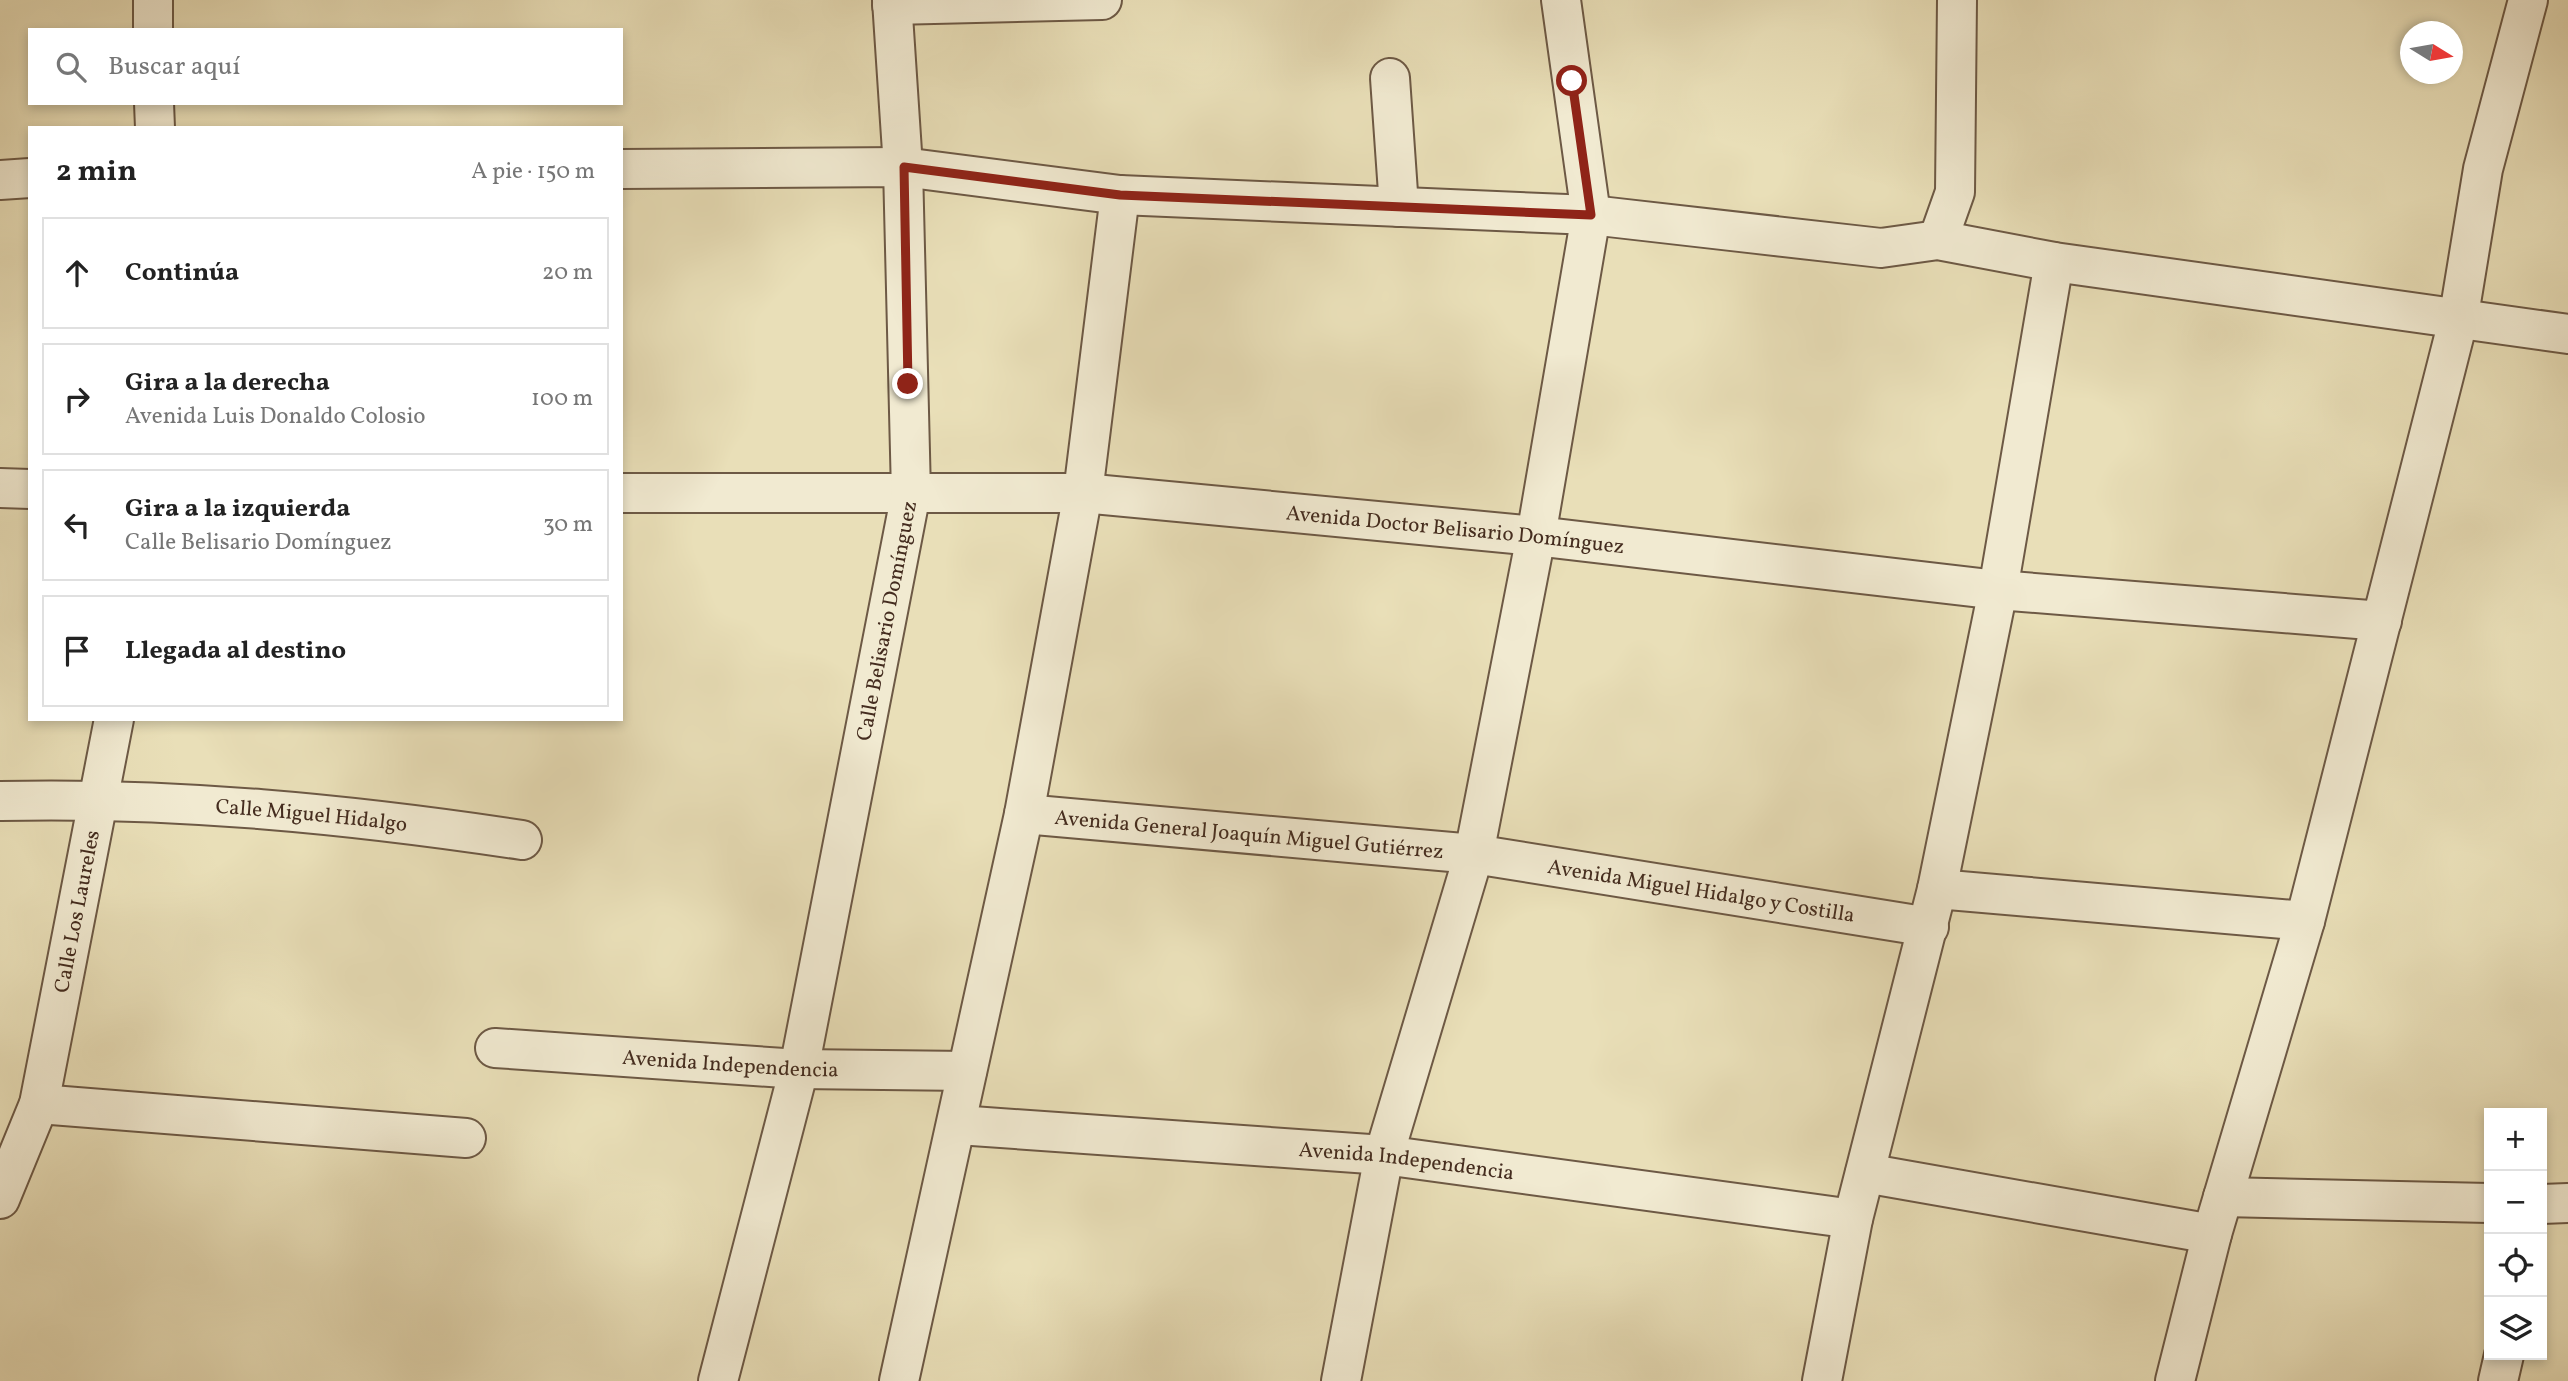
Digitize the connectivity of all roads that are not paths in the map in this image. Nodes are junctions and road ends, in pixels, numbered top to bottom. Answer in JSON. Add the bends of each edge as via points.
{"nodes":[{"id":1,"x":153,"y":0,"type":"edge"},
{"id":2,"x":1102,"y":0,"type":"edge"},
{"id":3,"x":1562,"y":0,"type":"edge"},
{"id":4,"x":1956,"y":0,"type":"edge"},
{"id":5,"x":2528,"y":0,"type":"edge"},
{"id":6,"x":892,"y":2,"type":"edge"},
{"id":7,"x":153,"y":28,"type":"edge"},
{"id":8,"x":1391,"y":78,"type":"dead end"},
{"id":9,"x":154,"y":105,"type":"edge"},
{"id":10,"x":155,"y":126,"type":"edge"},
{"id":11,"x":904,"y":167,"type":"junction"},
{"id":12,"x":623,"y":169,"type":"edge"},
{"id":13,"x":28,"y":178,"type":"edge"},
{"id":14,"x":0,"y":180,"type":"edge"},
{"id":15,"x":1120,"y":195,"type":"junction"},
{"id":16,"x":1399,"y":208,"type":"junction"},
{"id":17,"x":1591,"y":215,"type":"junction"},
{"id":18,"x":1938,"y":240,"type":"junction"},
{"id":19,"x":2054,"y":262,"type":"junction"},
{"id":20,"x":2458,"y":321,"type":"junction"},
{"id":21,"x":2568,"y":334,"type":"edge"},
{"id":22,"x":0,"y":488,"type":"edge"},
{"id":23,"x":28,"y":489,"type":"edge"},
{"id":24,"x":623,"y":492,"type":"edge"},
{"id":25,"x":911,"y":493,"type":"junction"},
{"id":26,"x":1083,"y":493,"type":"junction"},
{"id":27,"x":1536,"y":536,"type":"junction"},
{"id":28,"x":1998,"y":590,"type":"junction"},
{"id":29,"x":2382,"y":621,"type":"junction"},
{"id":30,"x":114,"y":721,"type":"edge"},
{"id":31,"x":98,"y":799,"type":"junction"},
{"id":32,"x":0,"y":801,"type":"edge"},
{"id":33,"x":1024,"y":814,"type":"junction"},
{"id":34,"x":522,"y":840,"type":"dead end"},
{"id":35,"x":1474,"y":855,"type":"junction"},
{"id":36,"x":1937,"y":889,"type":"junction"},
{"id":37,"x":2305,"y":921,"type":"junction"},
{"id":38,"x":1929,"y":927,"type":"junction"},
{"id":39,"x":495,"y":1048,"type":"dead end"},
{"id":40,"x":799,"y":1069,"type":"junction"},
{"id":41,"x":967,"y":1071,"type":"junction"},
{"id":42,"x":39,"y":1104,"type":"junction"},
{"id":43,"x":958,"y":1125,"type":"junction"},
{"id":44,"x":466,"y":1138,"type":"dead end"},
{"id":45,"x":1384,"y":1155,"type":"junction"},
{"id":46,"x":1865,"y":1173,"type":"junction"},
{"id":47,"x":2223,"y":1197,"type":"junction"},
{"id":48,"x":0,"y":1199,"type":"edge"},
{"id":49,"x":2484,"y":1203,"type":"edge"},
{"id":50,"x":2568,"y":1203,"type":"edge"},
{"id":51,"x":2547,"y":1204,"type":"edge"},
{"id":52,"x":1853,"y":1219,"type":"junction"},
{"id":53,"x":2212,"y":1234,"type":"junction"},
{"id":54,"x":2503,"y":1360,"type":"edge"},
{"id":55,"x":718,"y":1381,"type":"edge"},
{"id":56,"x":899,"y":1381,"type":"edge"},
{"id":57,"x":1340,"y":1381,"type":"edge"},
{"id":58,"x":1822,"y":1381,"type":"edge"},
{"id":59,"x":2175,"y":1381,"type":"edge"},
{"id":60,"x":2498,"y":1381,"type":"edge"}],
"edges":[{"from":1,"to":7,"type":"street"},
{"from":2,"to":6,"type":"street"},
{"from":3,"to":17,"type":"street"},
{"from":4,"to":18,"type":"street","via":[[1955,192]]},
{"from":5,"to":20,"type":"street","via":[[2483,169]]},
{"from":6,"to":11,"type":"street","name":"Calle Belisario Domínguez"},
{"from":8,"to":16,"type":"street"},
{"from":9,"to":10,"type":"street"},
{"from":11,"to":12,"type":"street"},
{"from":11,"to":15,"type":"street"},
{"from":11,"to":25,"type":"street","name":"Calle Belisario Domínguez"},
{"from":13,"to":14,"type":"street"},
{"from":15,"to":16,"type":"street"},
{"from":15,"to":26,"type":"street"},
{"from":16,"to":17,"type":"street"},
{"from":17,"to":18,"type":"street","via":[[1881,248]]},
{"from":17,"to":27,"type":"street"},
{"from":18,"to":19,"type":"street"},
{"from":19,"to":20,"type":"street"},
{"from":19,"to":28,"type":"street"},
{"from":20,"to":21,"type":"street"},
{"from":20,"to":29,"type":"street"},
{"from":22,"to":23,"type":"street"},
{"from":24,"to":25,"type":"street","name":"Avenida Doctor Belisario Domínguez"},
{"from":25,"to":26,"type":"street","name":"Avenida Doctor Belisario Domínguez"},
{"from":25,"to":40,"type":"street","name":"Calle Belisario Domínguez"},
{"from":26,"to":27,"type":"street","name":"Avenida Doctor Belisario Domínguez"},
{"from":26,"to":33,"type":"street"},
{"from":27,"to":28,"type":"street","name":"Avenida Doctor Belisario Domínguez"},
{"from":27,"to":35,"type":"street"},
{"from":28,"to":29,"type":"street","name":"Avenida Doctor Belisario Domínguez"},
{"from":28,"to":36,"type":"street"},
{"from":29,"to":37,"type":"street"},
{"from":30,"to":31,"type":"street","name":"Calle Los Laureles"},
{"from":31,"to":32,"type":"street","name":"Calle Miguel Hidalgo"},
{"from":31,"to":34,"type":"street","name":"Calle Miguel Hidalgo","via":[[380,819]]},
{"from":31,"to":42,"type":"street","name":"Calle Los Laureles"},
{"from":33,"to":35,"type":"street","name":"Avenida General Joaquín Miguel Gutiérrez"},
{"from":33,"to":41,"type":"street"},
{"from":35,"to":38,"type":"street","name":"Avenida Miguel Hidalgo y Costilla"},
{"from":35,"to":45,"type":"street"},
{"from":36,"to":37,"type":"street"},
{"from":36,"to":38,"type":"street"},
{"from":37,"to":47,"type":"street"},
{"from":38,"to":46,"type":"street"},
{"from":39,"to":40,"type":"street","name":"Avenida Independencia"},
{"from":40,"to":41,"type":"street","name":"Avenida Independencia"},
{"from":40,"to":55,"type":"street","name":"Calle Belisario Domínguez"},
{"from":41,"to":43,"type":"street"},
{"from":42,"to":44,"type":"street"},
{"from":42,"to":48,"type":"street","name":"Calle Los Laureles"},
{"from":43,"to":45,"type":"street","name":"Avenida Independencia"},
{"from":43,"to":56,"type":"street"},
{"from":45,"to":52,"type":"street","name":"Avenida Independencia"},
{"from":45,"to":57,"type":"street"},
{"from":46,"to":52,"type":"street"},
{"from":46,"to":53,"type":"street"},
{"from":47,"to":49,"type":"street"},
{"from":47,"to":53,"type":"street"},
{"from":50,"to":51,"type":"street"},
{"from":52,"to":58,"type":"street"},
{"from":53,"to":59,"type":"street"},
{"from":54,"to":60,"type":"street"}]}
